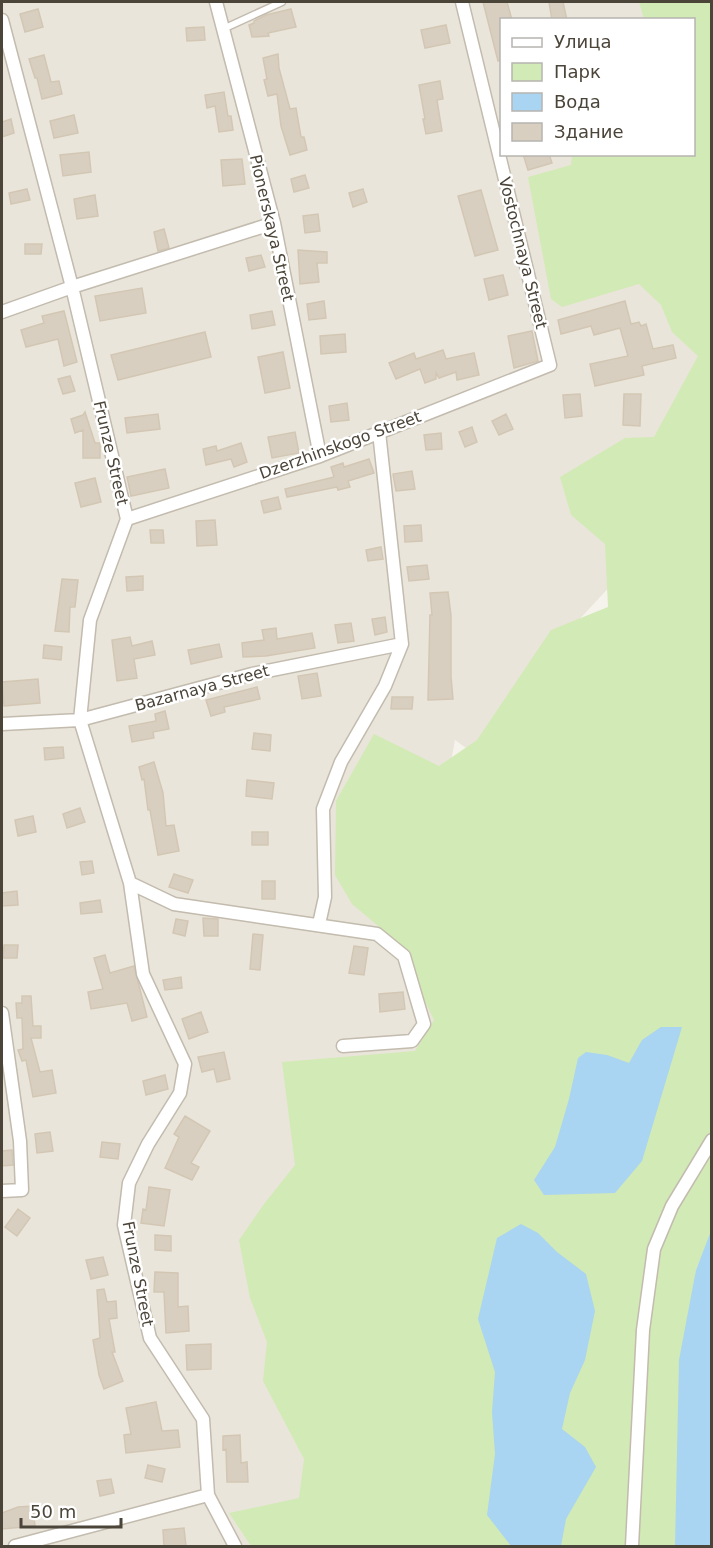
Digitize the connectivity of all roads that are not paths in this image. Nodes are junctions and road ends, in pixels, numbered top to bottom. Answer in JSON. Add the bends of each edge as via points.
{"nodes":[{"id":1,"x":216,"y":2,"type":"edge"},
{"id":2,"x":282,"y":2,"type":"edge"},
{"id":3,"x":462,"y":2,"type":"edge"},
{"id":4,"x":2,"y":20,"type":"edge"},
{"id":5,"x":223,"y":29,"type":"junction"},
{"id":6,"x":274,"y":223,"type":"junction"},
{"id":7,"x":72,"y":287,"type":"junction"},
{"id":8,"x":2,"y":312,"type":"edge"},
{"id":9,"x":550,"y":365,"type":"joint"},
{"id":10,"x":379,"y":432,"type":"junction"},
{"id":11,"x":320,"y":456,"type":"junction"},
{"id":12,"x":127,"y":519,"type":"junction"},
{"id":13,"x":402,"y":644,"type":"junction"},
{"id":14,"x":80,"y":720,"type":"junction"},
{"id":15,"x":2,"y":724,"type":"edge"},
{"id":16,"x":130,"y":883,"type":"junction"},
{"id":17,"x":319,"y":924,"type":"junction"},
{"id":18,"x":2,"y":1013,"type":"edge"},
{"id":19,"x":343,"y":1046,"type":"dead end"},
{"id":20,"x":711,"y":1140,"type":"edge"},
{"id":21,"x":2,"y":1191,"type":"edge"},
{"id":22,"x":208,"y":1495,"type":"junction"},
{"id":23,"x":15,"y":1546,"type":"edge"},
{"id":24,"x":236,"y":1546,"type":"edge"},
{"id":25,"x":632,"y":1546,"type":"edge"}],
"edges":[{"from":1,"to":5,"type":"street","name":"Pionerskaya Street"},
{"from":2,"to":5,"type":"lane"},
{"from":3,"to":9,"type":"street","name":"Vostochnaya Street"},
{"from":4,"to":7,"type":"street","name":"Frunze Street"},
{"from":5,"to":6,"type":"street","name":"Pionerskaya Street"},
{"from":6,"to":7,"type":"street"},
{"from":6,"to":11,"type":"street","name":"Pionerskaya Street"},
{"from":7,"to":8,"type":"street"},
{"from":7,"to":12,"type":"street","name":"Frunze Street"},
{"from":9,"to":10,"type":"street","name":"Dzerzhinskogo Street"},
{"from":10,"to":11,"type":"street","name":"Dzerzhinskogo Street"},
{"from":10,"to":13,"type":"street"},
{"from":11,"to":12,"type":"street","name":"Dzerzhinskogo Street"},
{"from":12,"to":14,"type":"street","name":"Frunze Street","via":[[90,620]]},
{"from":13,"to":14,"type":"street","name":"Bazarnaya Street","via":[[252,674]]},
{"from":13,"to":17,"type":"street","via":[[385,686],[341,762],[323,809],[325,897]]},
{"from":14,"to":15,"type":"street","name":"Bazarnaya Street"},
{"from":14,"to":16,"type":"street","name":"Frunze Street"},
{"from":16,"to":17,"type":"street","via":[[174,904]]},
{"from":16,"to":22,"type":"street","name":"Frunze Street","via":[[143,974],[185,1064],[180,1093],[129,1183],[124,1226],[150,1338],[203,1419]]},
{"from":17,"to":19,"type":"street","via":[[376,934],[404,956],[424,1024],[412,1041]]},
{"from":18,"to":21,"type":"street","via":[[20,1141],[22,1190]]},
{"from":20,"to":25,"type":"street","via":[[672,1206],[654,1249],[643,1330]]},
{"from":22,"to":23,"type":"street"},
{"from":22,"to":24,"type":"street","name":"Frunze Street"}]}
